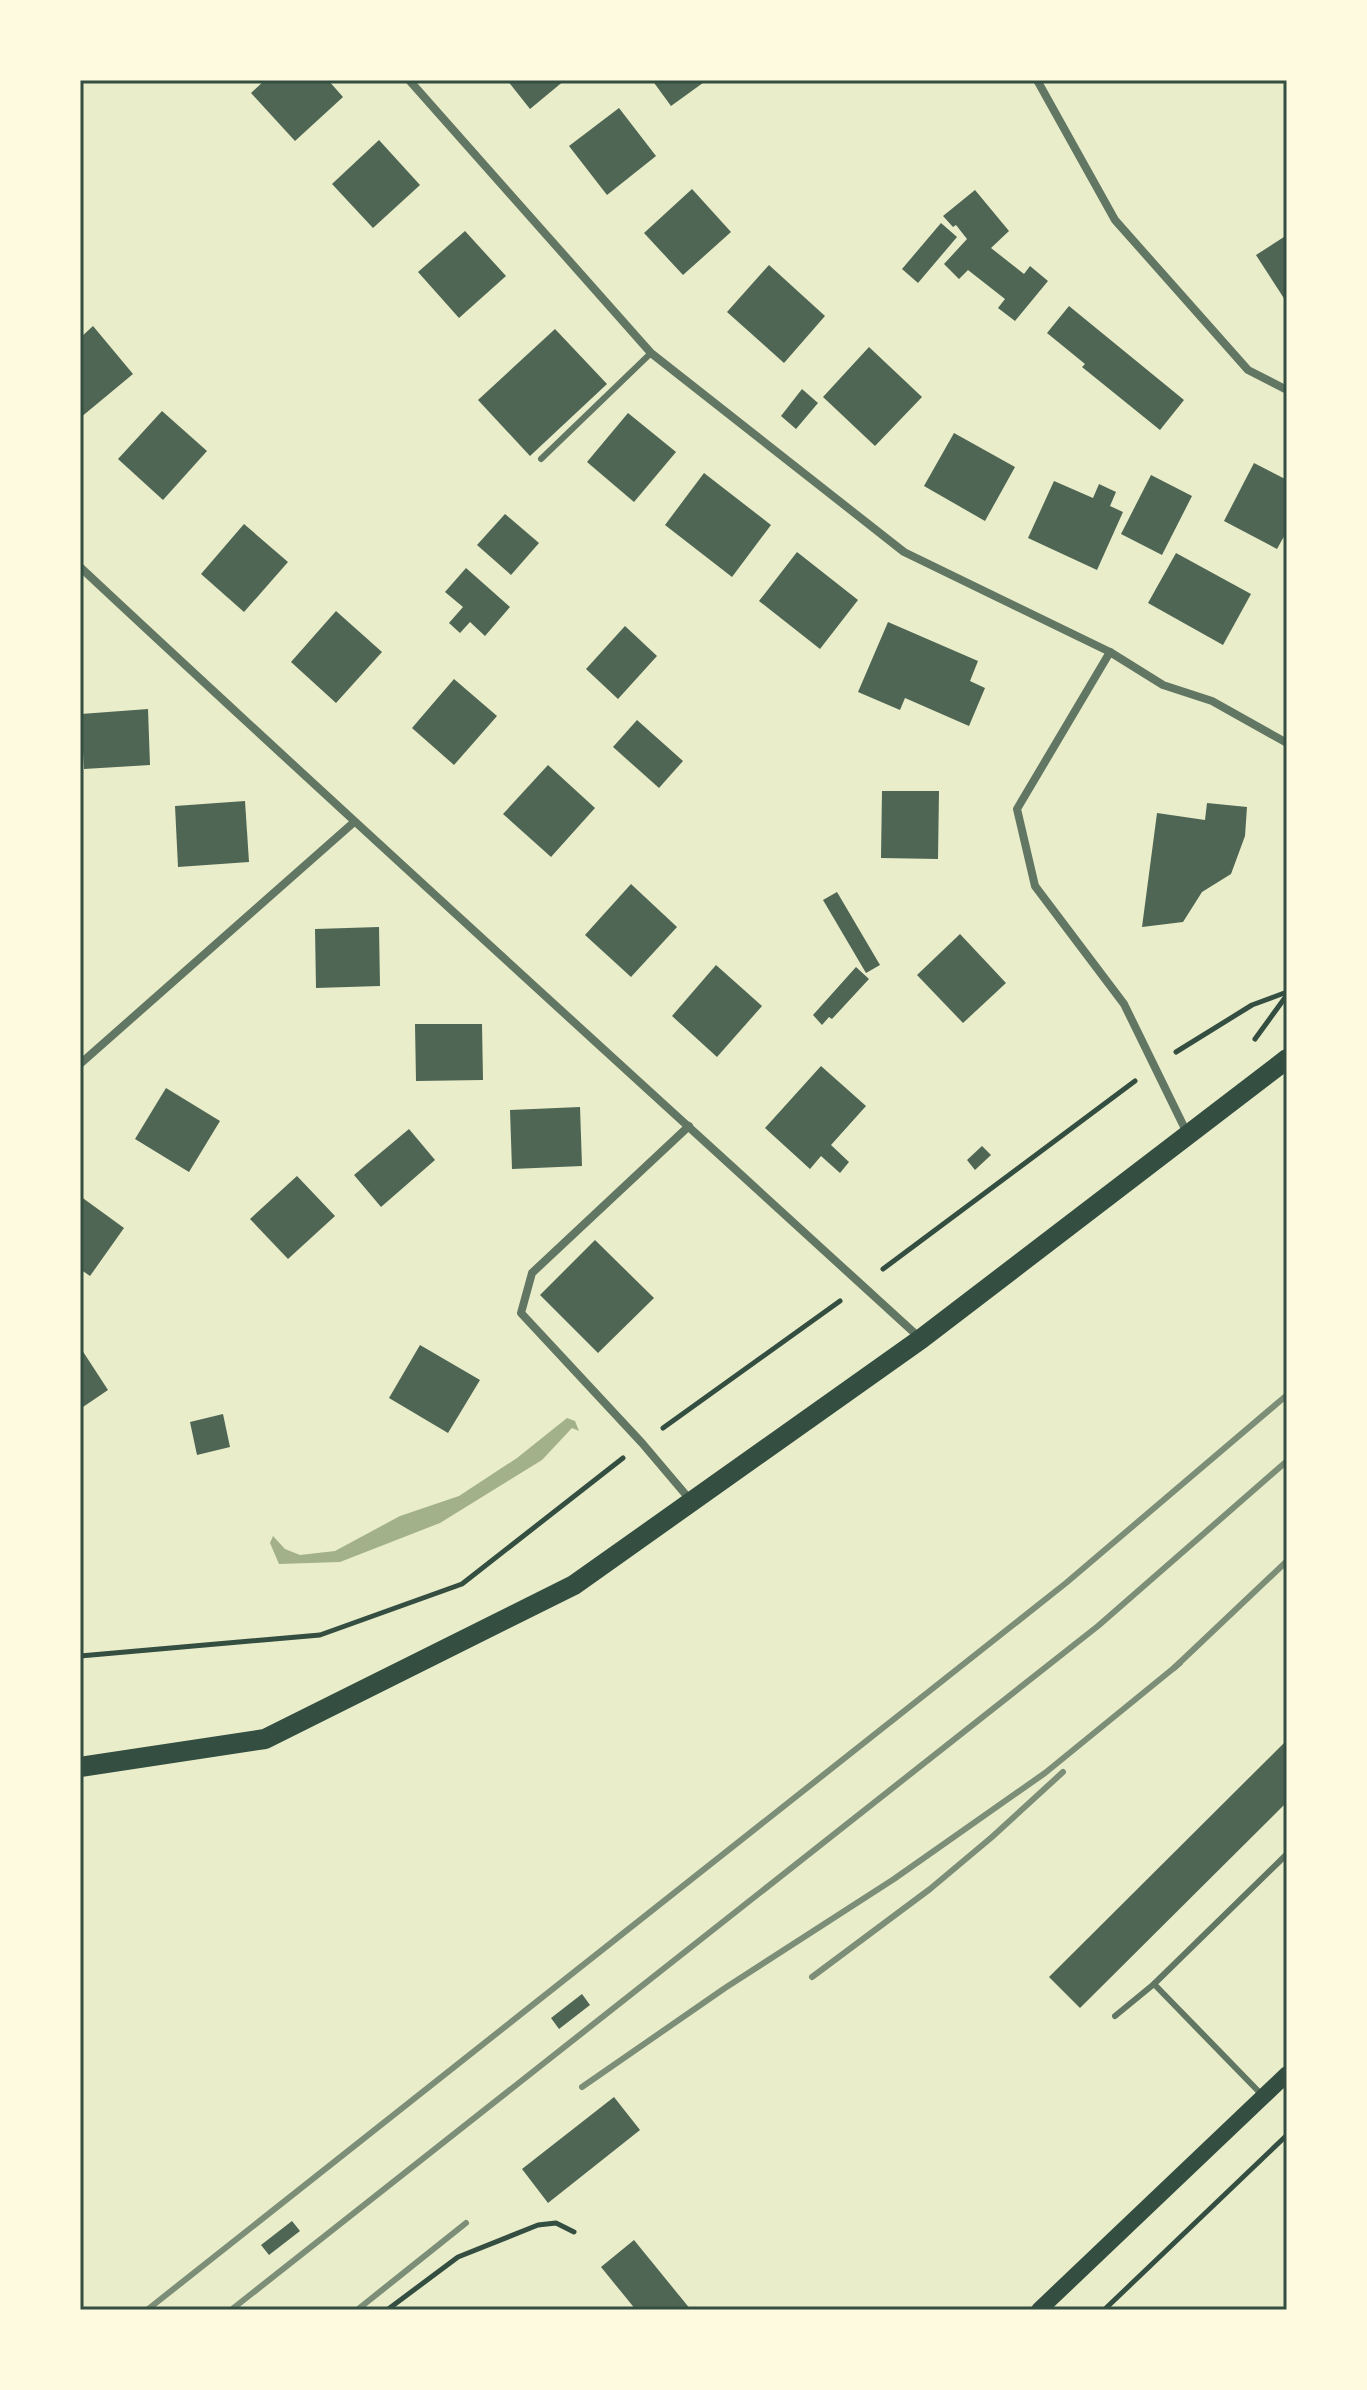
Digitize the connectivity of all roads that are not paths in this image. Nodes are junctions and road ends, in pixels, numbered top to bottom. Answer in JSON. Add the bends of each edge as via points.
{"nodes":[{"id":1,"x":409,"y":80,"type":"edge"},
{"id":2,"x":1037,"y":80,"type":"edge"},
{"id":3,"x":651,"y":353,"type":"junction"},
{"id":4,"x":1287,"y":390,"type":"edge"},
{"id":5,"x":541,"y":459,"type":"dead end"},
{"id":6,"x":80,"y":567,"type":"edge"},
{"id":7,"x":1110,"y":652,"type":"junction"},
{"id":8,"x":1287,"y":743,"type":"edge"},
{"id":9,"x":353,"y":823,"type":"junction"},
{"id":10,"x":1287,"y":1059,"type":"edge"},
{"id":11,"x":80,"y":1064,"type":"edge"},
{"id":12,"x":689,"y":1126,"type":"junction"},
{"id":13,"x":1189,"y":1135,"type":"junction"},
{"id":14,"x":921,"y":1339,"type":"junction"},
{"id":15,"x":692,"y":1502,"type":"junction"},
{"id":16,"x":80,"y":1767,"type":"edge"},
{"id":17,"x":1287,"y":1854,"type":"edge"},
{"id":18,"x":1154,"y":1984,"type":"junction"},
{"id":19,"x":1115,"y":2016,"type":"dead end"},
{"id":20,"x":1287,"y":2074,"type":"edge"},
{"id":21,"x":1264,"y":2096,"type":"junction"},
{"id":22,"x":1039,"y":2310,"type":"edge"}],
"edges":[{"from":1,"to":3,"type":"street"},
{"from":2,"to":4,"type":"street","via":[[1115,220],[1248,370]]},
{"from":3,"to":5,"type":"lane"},
{"from":3,"to":7,"type":"street","via":[[904,552]]},
{"from":6,"to":9,"type":"street"},
{"from":7,"to":8,"type":"street","via":[[1163,685],[1212,701]]},
{"from":7,"to":13,"type":"street","via":[[1017,809],[1035,886],[1124,1004]]},
{"from":9,"to":11,"type":"street"},
{"from":9,"to":12,"type":"street"},
{"from":10,"to":13,"type":"main road"},
{"from":12,"to":14,"type":"street"},
{"from":12,"to":15,"type":"street","via":[[532,1273],[521,1313]]},
{"from":13,"to":14,"type":"main road"},
{"from":14,"to":15,"type":"main road"},
{"from":15,"to":16,"type":"main road","via":[[574,1585],[265,1739]]},
{"from":17,"to":18,"type":"lane"},
{"from":18,"to":19,"type":"lane"},
{"from":18,"to":21,"type":"lane"},
{"from":20,"to":21,"type":"main road"},
{"from":21,"to":22,"type":"main road"}]}
